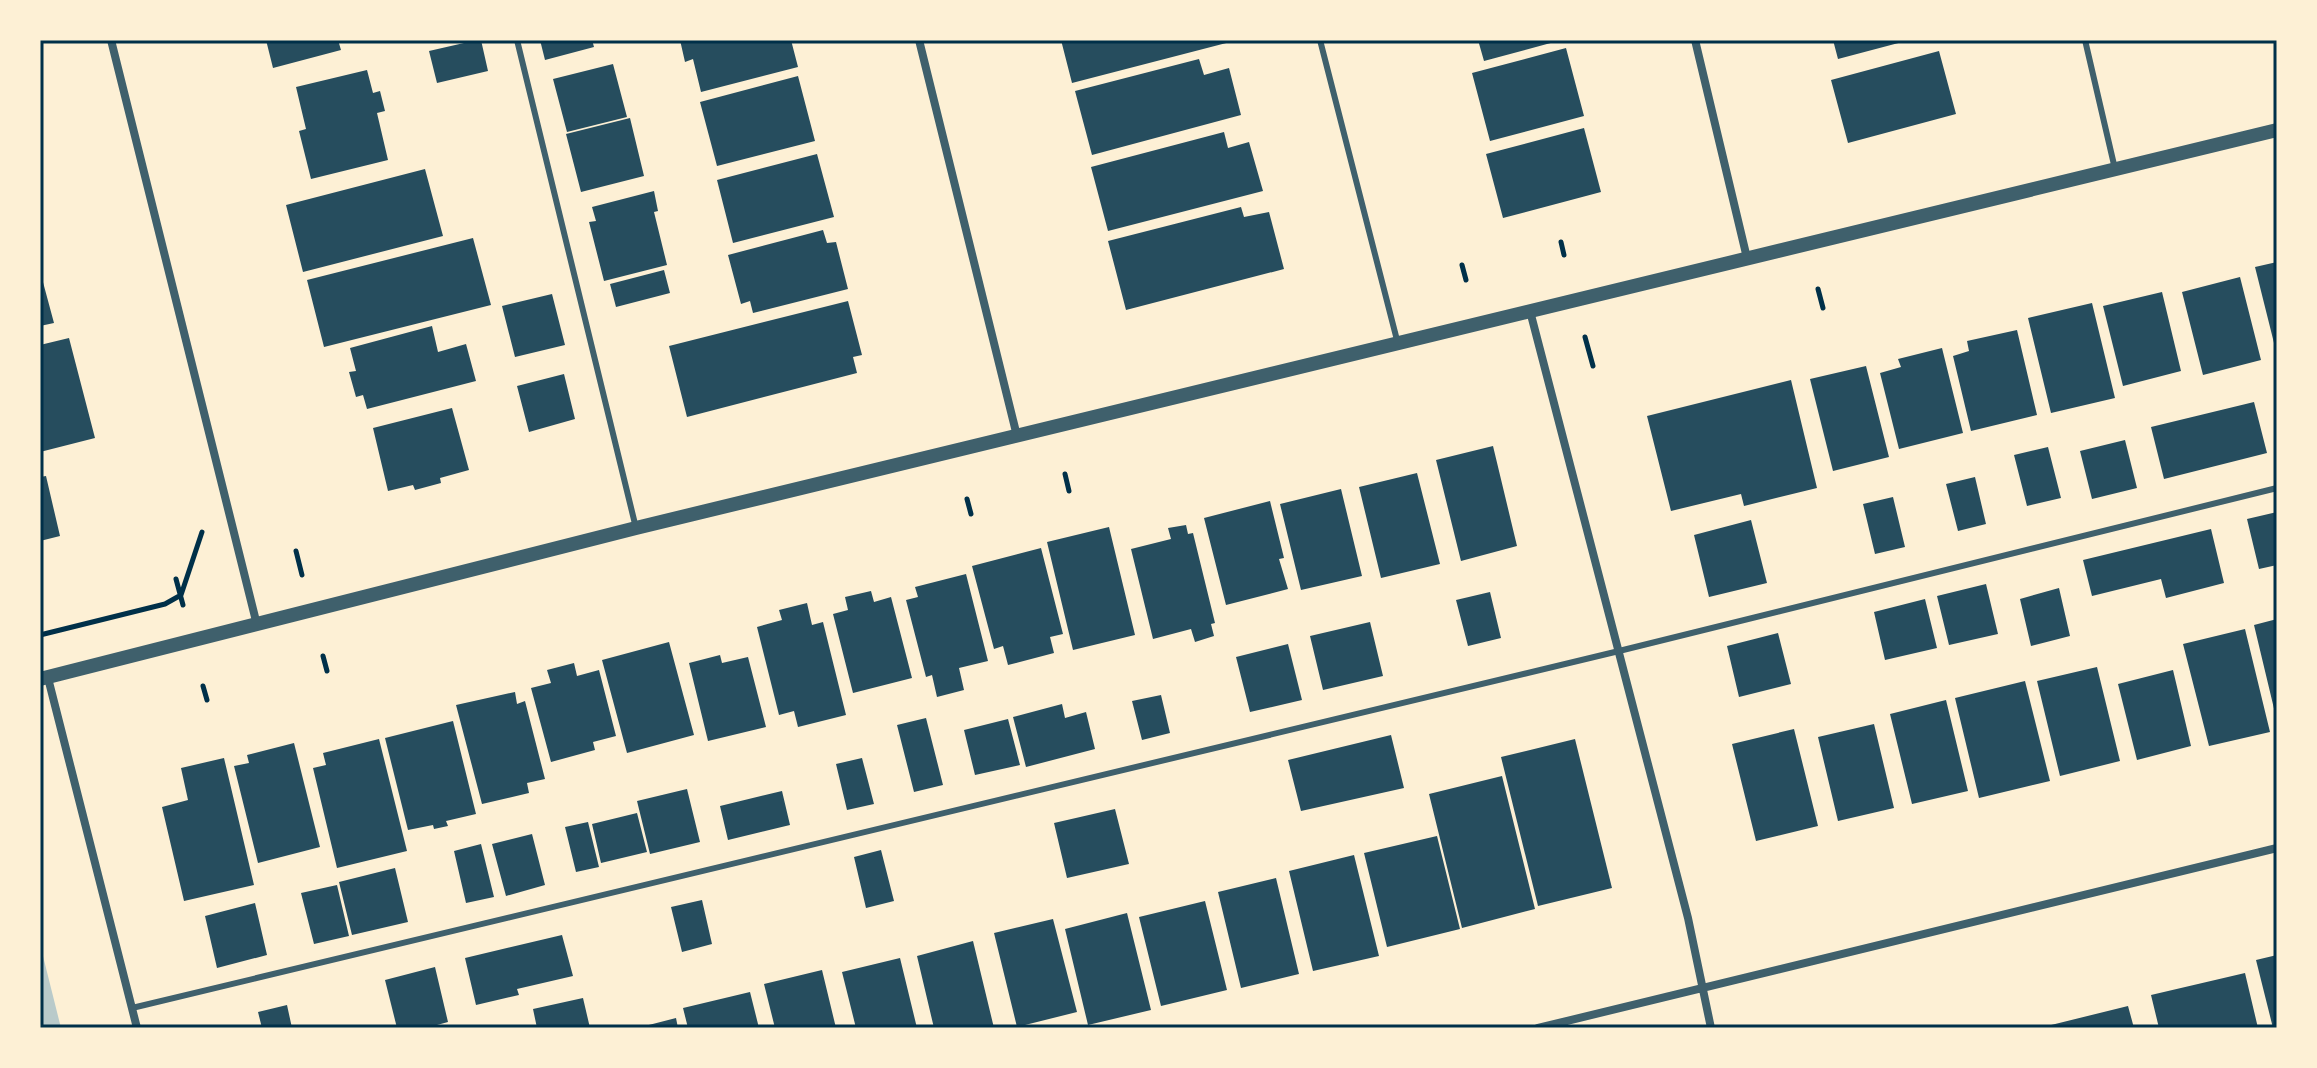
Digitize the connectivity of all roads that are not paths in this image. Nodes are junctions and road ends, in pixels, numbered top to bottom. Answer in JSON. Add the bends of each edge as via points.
{"nodes":[{"id":1,"x":111,"y":40,"type":"edge"},
{"id":2,"x":517,"y":40,"type":"edge"},
{"id":3,"x":919,"y":40,"type":"edge"},
{"id":4,"x":1320,"y":40,"type":"edge"},
{"id":5,"x":1695,"y":40,"type":"edge"},
{"id":6,"x":2085,"y":40,"type":"edge"},
{"id":7,"x":2277,"y":130,"type":"edge"},
{"id":8,"x":2115,"y":169,"type":"junction"},
{"id":9,"x":1747,"y":258,"type":"junction"},
{"id":10,"x":1530,"y":311,"type":"junction"},
{"id":11,"x":1398,"y":344,"type":"junction"},
{"id":12,"x":1017,"y":436,"type":"junction"},
{"id":13,"x":2277,"y":488,"type":"edge"},
{"id":14,"x":636,"y":528,"type":"junction"},
{"id":15,"x":257,"y":625,"type":"junction"},
{"id":16,"x":1619,"y":651,"type":"junction"},
{"id":17,"x":44,"y":678,"type":"edge"},
{"id":18,"x":2277,"y":848,"type":"edge"},
{"id":19,"x":1703,"y":987,"type":"junction"},
{"id":20,"x":132,"y":1008,"type":"junction"},
{"id":21,"x":137,"y":1028,"type":"edge"},
{"id":22,"x":1538,"y":1028,"type":"edge"},
{"id":23,"x":1711,"y":1028,"type":"edge"}],
"edges":[{"from":1,"to":15,"type":"street"},
{"from":2,"to":14,"type":"lane"},
{"from":3,"to":12,"type":"street"},
{"from":4,"to":11,"type":"lane"},
{"from":5,"to":9,"type":"street"},
{"from":6,"to":8,"type":"lane"},
{"from":7,"to":8,"type":"street"},
{"from":8,"to":9,"type":"street"},
{"from":9,"to":10,"type":"street"},
{"from":10,"to":11,"type":"street"},
{"from":10,"to":16,"type":"street"},
{"from":11,"to":12,"type":"street"},
{"from":12,"to":14,"type":"street"},
{"from":13,"to":16,"type":"lane"},
{"from":14,"to":15,"type":"street"},
{"from":15,"to":17,"type":"street"},
{"from":16,"to":19,"type":"street"},
{"from":16,"to":20,"type":"lane"},
{"from":17,"to":20,"type":"street"},
{"from":18,"to":19,"type":"street"},
{"from":19,"to":22,"type":"street"},
{"from":19,"to":23,"type":"street"},
{"from":20,"to":21,"type":"street"}]}
